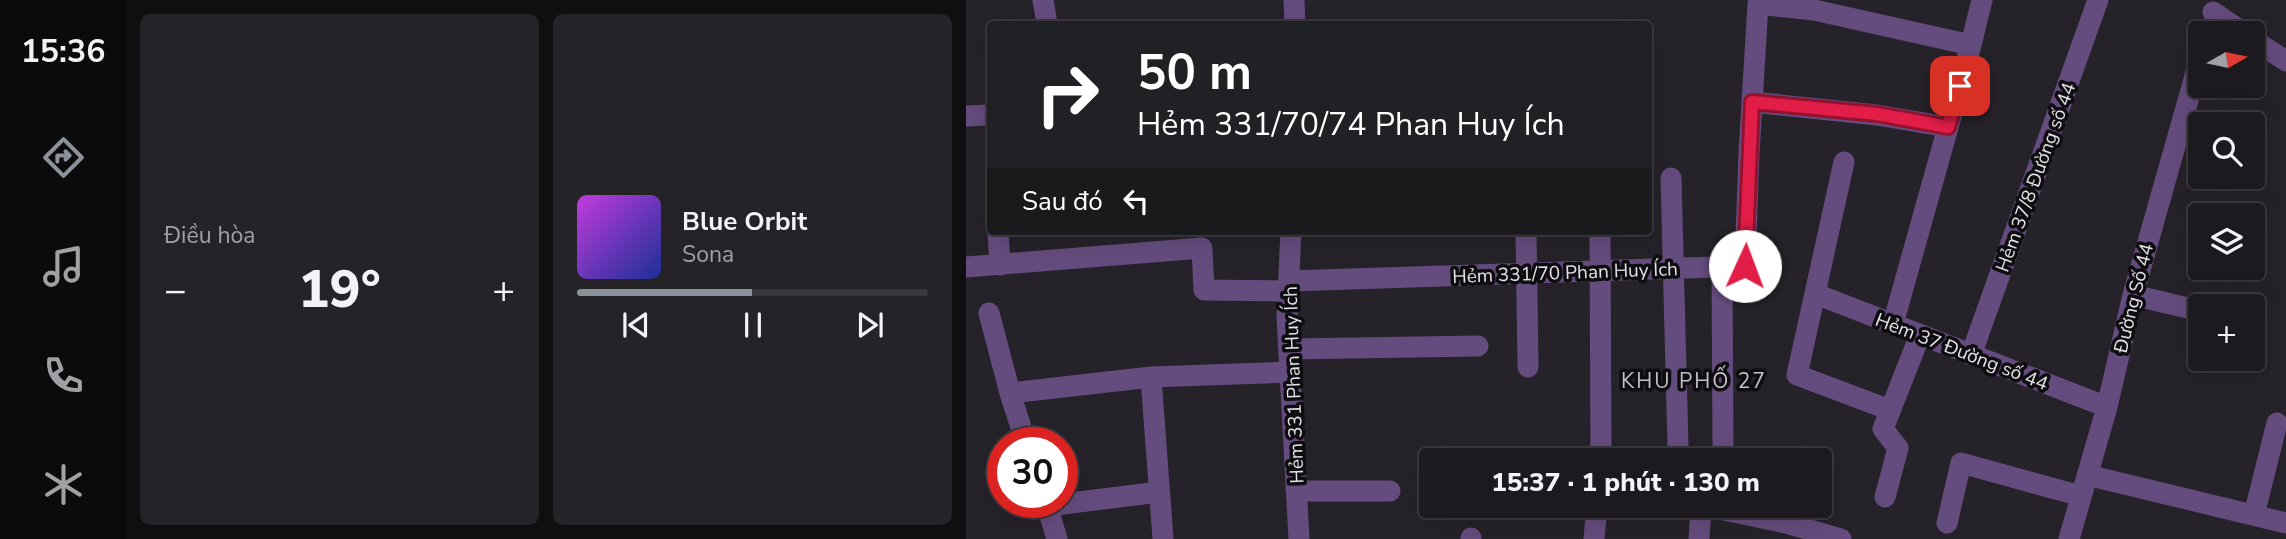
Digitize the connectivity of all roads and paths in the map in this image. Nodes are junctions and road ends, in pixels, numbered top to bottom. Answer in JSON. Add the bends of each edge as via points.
{"nodes":[{"id":1,"x":1043,"y":0,"type":"edge"},
{"id":2,"x":1294,"y":0,"type":"edge"},
{"id":3,"x":1982,"y":0,"type":"edge"},
{"id":4,"x":2098,"y":0,"type":"edge"},
{"id":5,"x":1758,"y":2,"type":"edge"},
{"id":6,"x":2215,"y":6,"type":"edge"},
{"id":7,"x":1046,"y":21,"type":"edge"},
{"id":8,"x":1295,"y":21,"type":"edge"},
{"id":9,"x":2231,"y":21,"type":"edge"},
{"id":10,"x":1971,"y":45,"type":"junction"},
{"id":11,"x":2265,"y":47,"type":"edge"},
{"id":12,"x":2286,"y":61,"type":"edge"},
{"id":13,"x":2189,"y":98,"type":"edge"},
{"id":14,"x":1752,"y":102,"type":"junction"},
{"id":15,"x":987,"y":115,"type":"edge"},
{"id":16,"x":966,"y":117,"type":"edge"},
{"id":17,"x":1948,"y":127,"type":"junction"},
{"id":18,"x":1844,"y":162,"type":"dead end"},
{"id":19,"x":1671,"y":178,"type":"dead end"},
{"id":20,"x":998,"y":235,"type":"edge"},
{"id":21,"x":1291,"y":235,"type":"edge"},
{"id":22,"x":1526,"y":235,"type":"edge"},
{"id":23,"x":1600,"y":235,"type":"edge"},
{"id":24,"x":1202,"y":240,"type":"edge"},
{"id":25,"x":1000,"y":265,"type":"junction"},
{"id":26,"x":1722,"y":266,"type":"junction"},
{"id":27,"x":966,"y":267,"type":"edge"},
{"id":28,"x":1674,"y":268,"type":"junction"},
{"id":29,"x":1600,"y":270,"type":"junction"},
{"id":30,"x":1527,"y":273,"type":"junction"},
{"id":31,"x":1289,"y":286,"type":"junction"},
{"id":32,"x":1816,"y":295,"type":"junction"},
{"id":33,"x":2133,"y":295,"type":"junction"},
{"id":34,"x":2188,"y":309,"type":"edge"},
{"id":35,"x":989,"y":313,"type":"dead end"},
{"id":36,"x":1893,"y":324,"type":"junction"},
{"id":37,"x":1920,"y":335,"type":"junction"},
{"id":38,"x":1478,"y":346,"type":"dead end"},
{"id":39,"x":1289,"y":349,"type":"junction"},
{"id":40,"x":1972,"y":355,"type":"junction"},
{"id":41,"x":1528,"y":367,"type":"dead end"},
{"id":42,"x":1290,"y":372,"type":"junction"},
{"id":43,"x":1151,"y":377,"type":"junction"},
{"id":44,"x":1010,"y":393,"type":"junction"},
{"id":45,"x":2107,"y":407,"type":"junction"},
{"id":46,"x":1891,"y":410,"type":"junction"},
{"id":47,"x":2277,"y":423,"type":"dead end"},
{"id":48,"x":1021,"y":427,"type":"edge"},
{"id":49,"x":1678,"y":447,"type":"dead end"},
{"id":50,"x":1601,"y":448,"type":"edge"},
{"id":51,"x":1723,"y":448,"type":"dead end"},
{"id":52,"x":2084,"y":485,"type":"junction"},
{"id":53,"x":1296,"y":491,"type":"junction"},
{"id":54,"x":1390,"y":491,"type":"dead end"},
{"id":55,"x":1159,"y":492,"type":"junction"},
{"id":56,"x":1885,"y":497,"type":"dead end"},
{"id":57,"x":1078,"y":501,"type":"edge"},
{"id":58,"x":2254,"y":515,"type":"junction"},
{"id":59,"x":1050,"y":518,"type":"edge"},
{"id":60,"x":1596,"y":518,"type":"edge"},
{"id":61,"x":1702,"y":518,"type":"edge"},
{"id":62,"x":1762,"y":518,"type":"edge"},
{"id":63,"x":1947,"y":523,"type":"dead end"},
{"id":64,"x":2286,"y":523,"type":"edge"},
{"id":65,"x":1057,"y":539,"type":"edge"},
{"id":66,"x":1163,"y":539,"type":"edge"},
{"id":67,"x":1299,"y":539,"type":"edge"},
{"id":68,"x":1594,"y":539,"type":"edge"},
{"id":69,"x":1699,"y":539,"type":"edge"},
{"id":70,"x":1841,"y":539,"type":"edge"},
{"id":71,"x":2069,"y":539,"type":"edge"}],
"edges":[{"from":1,"to":7,"type":"street"},
{"from":2,"to":8,"type":"street"},
{"from":3,"to":10,"type":"street"},
{"from":4,"to":40,"type":"street","name":"Hẻm 37/8 Đường số 44"},
{"from":5,"to":10,"type":"street","name":"Hẻm 331/70 Phan Huy Ích"},
{"from":5,"to":14,"type":"street","name":"Hẻm 331/70 Phan Huy Ích"},
{"from":6,"to":9,"type":"street"},
{"from":10,"to":17,"type":"street"},
{"from":11,"to":12,"type":"street"},
{"from":13,"to":33,"type":"street","name":"Đường Số 44"},
{"from":14,"to":17,"type":"street","via":[[1877,114]]},
{"from":14,"to":26,"type":"street","name":"Hẻm 331/70 Phan Huy Ích","via":[[1745,266]]},
{"from":15,"to":16,"type":"street"},
{"from":17,"to":36,"type":"street"},
{"from":18,"to":32,"type":"street"},
{"from":19,"to":28,"type":"street"},
{"from":20,"to":25,"type":"street"},
{"from":21,"to":31,"type":"street","name":"Hẻm 331 Phan Huy Ích"},
{"from":22,"to":30,"type":"street"},
{"from":23,"to":29,"type":"street"},
{"from":24,"to":25,"type":"street"},
{"from":24,"to":31,"type":"street","name":"Hẻm 331/70 Phan Huy Ích","via":[[1204,290]]},
{"from":25,"to":27,"type":"street"},
{"from":26,"to":28,"type":"street","name":"Hẻm 331/70 Phan Huy Ích"},
{"from":26,"to":51,"type":"street"},
{"from":28,"to":29,"type":"street","name":"Hẻm 331/70 Phan Huy Ích"},
{"from":28,"to":49,"type":"street"},
{"from":29,"to":30,"type":"street","name":"Hẻm 331/70 Phan Huy Ích"},
{"from":29,"to":50,"type":"street"},
{"from":30,"to":31,"type":"street","name":"Hẻm 331/70 Phan Huy Ích"},
{"from":30,"to":41,"type":"street"},
{"from":31,"to":39,"type":"street","name":"Hẻm 331 Phan Huy Ích"},
{"from":32,"to":36,"type":"street","name":"Hẻm 37 Đường số 44"},
{"from":32,"to":46,"type":"street","via":[[1797,375]]},
{"from":33,"to":34,"type":"street"},
{"from":33,"to":45,"type":"street","name":"Đường Số 44"},
{"from":35,"to":44,"type":"street"},
{"from":36,"to":37,"type":"street","name":"Hẻm 37 Đường số 44"},
{"from":37,"to":40,"type":"street","name":"Hẻm 37 Đường số 44"},
{"from":37,"to":46,"type":"street"},
{"from":38,"to":39,"type":"street"},
{"from":39,"to":42,"type":"street","name":"Hẻm 331 Phan Huy Ích"},
{"from":40,"to":45,"type":"street","name":"Hẻm 37 Đường số 44"},
{"from":42,"to":43,"type":"street"},
{"from":42,"to":53,"type":"street","name":"Hẻm 331 Phan Huy Ích"},
{"from":43,"to":44,"type":"street"},
{"from":43,"to":55,"type":"street"},
{"from":44,"to":48,"type":"street"},
{"from":45,"to":52,"type":"street","name":"Đường Số 44"},
{"from":46,"to":56,"type":"street","via":[[1883,429],[1898,448]]},
{"from":47,"to":58,"type":"street"},
{"from":52,"to":58,"type":"street"},
{"from":52,"to":63,"type":"street","via":[[1961,463]]},
{"from":52,"to":71,"type":"street","name":"Đường Số 44"},
{"from":53,"to":54,"type":"street"},
{"from":53,"to":67,"type":"street","name":"Hẻm 331 Phan Huy Ích"},
{"from":55,"to":57,"type":"street"},
{"from":55,"to":66,"type":"street"},
{"from":58,"to":64,"type":"street"},
{"from":59,"to":65,"type":"street"},
{"from":60,"to":68,"type":"street"},
{"from":61,"to":69,"type":"street"},
{"from":62,"to":70,"type":"street"}]}
